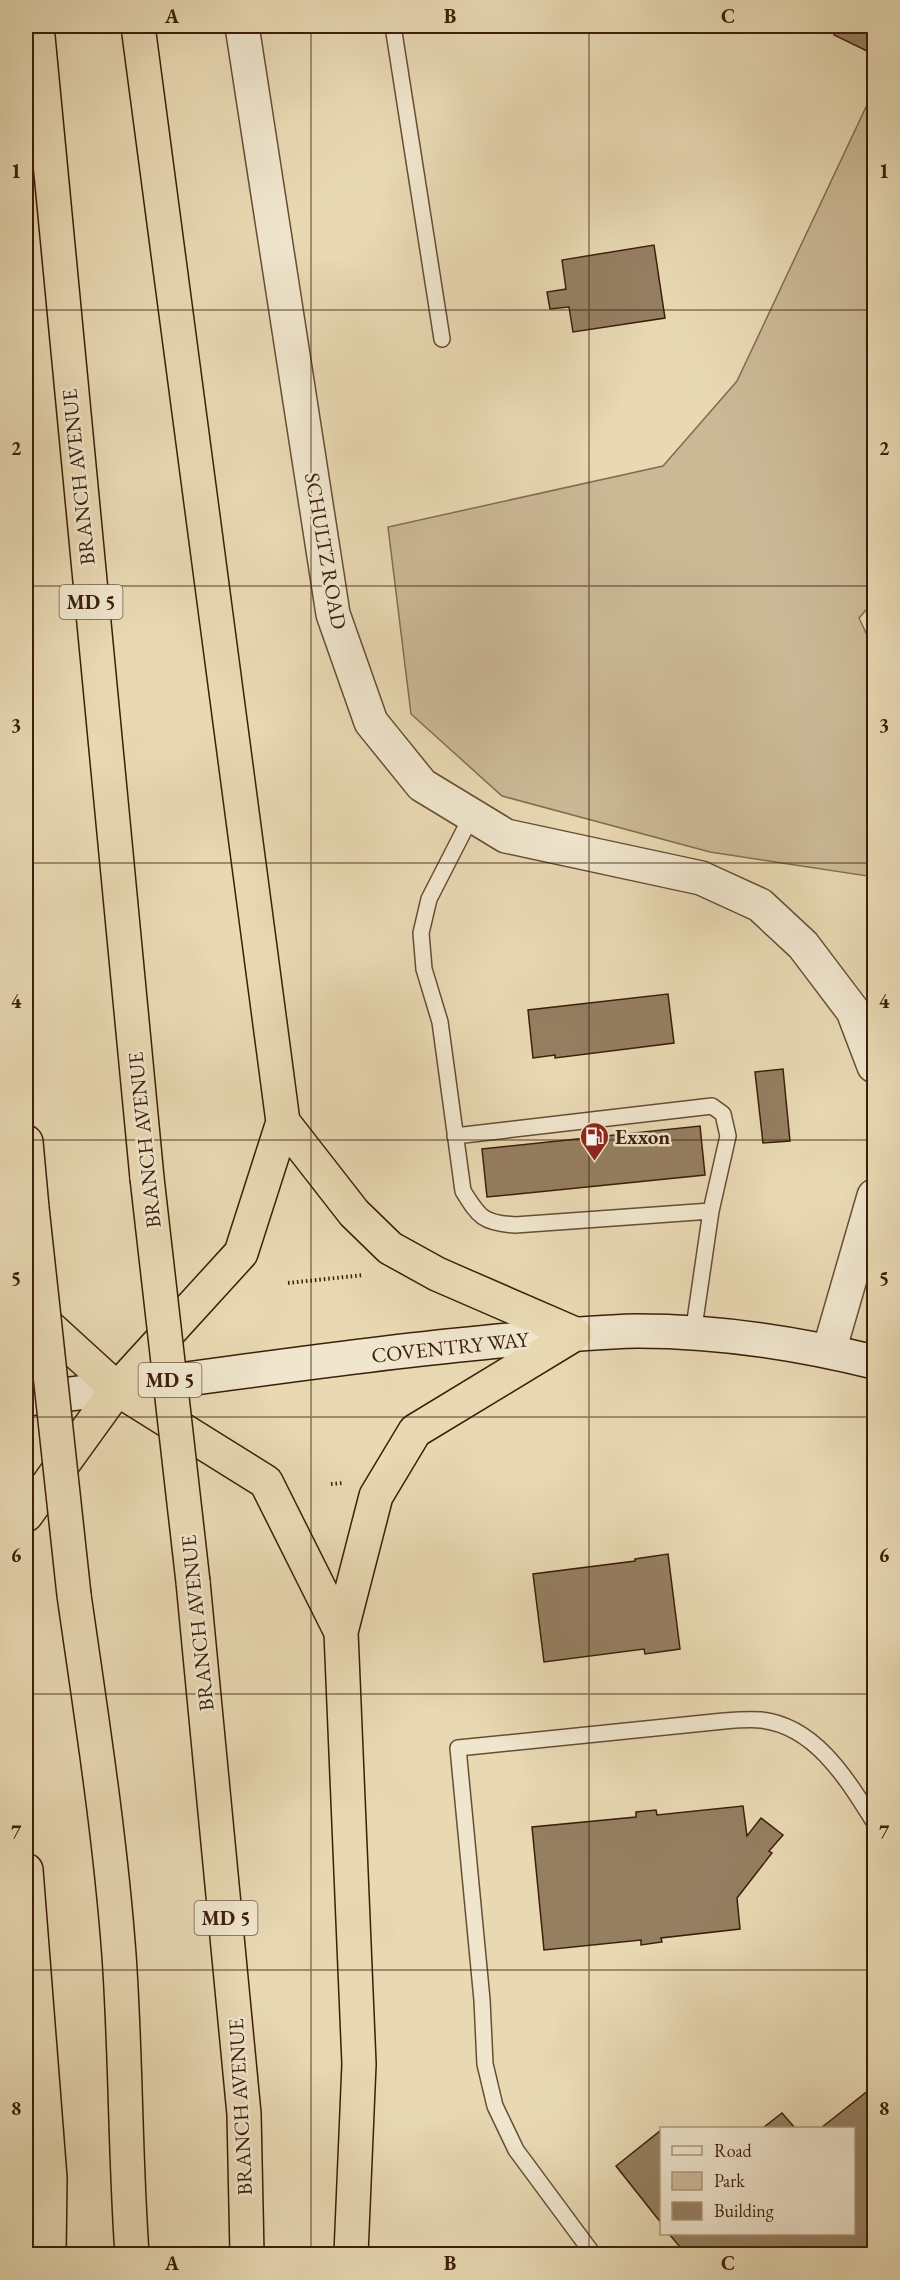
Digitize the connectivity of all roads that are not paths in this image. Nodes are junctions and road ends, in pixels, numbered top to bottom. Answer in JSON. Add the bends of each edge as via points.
{"nodes":[{"id":1,"x":37,"y":26,"type":"edge"},
{"id":2,"x":138,"y":26,"type":"edge"},
{"id":3,"x":242,"y":26,"type":"edge"},
{"id":4,"x":393,"y":26,"type":"edge"},
{"id":5,"x":442,"y":339,"type":"dead end"},
{"id":6,"x":472,"y":815,"type":"junction"},
{"id":7,"x":874,"y":1066,"type":"edge"},
{"id":8,"x":283,"y":1122,"type":"junction"},
{"id":9,"x":455,"y":1136,"type":"junction"},
{"id":10,"x":26,"y":1142,"type":"edge"},
{"id":11,"x":874,"y":1196,"type":"edge"},
{"id":12,"x":711,"y":1211,"type":"junction"},
{"id":13,"x":26,"y":1306,"type":"edge"},
{"id":14,"x":574,"y":1334,"type":"junction"},
{"id":15,"x":693,"y":1334,"type":"junction"},
{"id":16,"x":830,"y":1351,"type":"junction"},
{"id":17,"x":874,"y":1362,"type":"edge"},
{"id":18,"x":117,"y":1389,"type":"junction"},
{"id":19,"x":26,"y":1399,"type":"edge"},
{"id":20,"x":26,"y":1515,"type":"edge"},
{"id":21,"x":341,"y":1632,"type":"junction"},
{"id":22,"x":874,"y":1822,"type":"edge"},
{"id":23,"x":26,"y":1870,"type":"edge"},
{"id":24,"x":49,"y":2254,"type":"edge"},
{"id":25,"x":132,"y":2254,"type":"edge"},
{"id":26,"x":247,"y":2254,"type":"edge"},
{"id":27,"x":351,"y":2254,"type":"edge"},
{"id":28,"x":593,"y":2254,"type":"edge"}],
"edges":[{"from":1,"to":26,"type":"highway","name":"BRANCH AVENUE","number":"MD 5","bridge":true,"via":[[147,1178],[193,1582],[244,2114]]},
{"from":2,"to":8,"type":"highway"},
{"from":3,"to":6,"type":"street","name":"SCHULTZ ROAD","via":[[333,614],[371,722],[422,785]]},
{"from":4,"to":5,"type":"lane"},
{"from":6,"to":7,"type":"street","name":"SCHULTZ ROAD","via":[[506,836],[701,878],[760,905],[803,945],[853,1011]]},
{"from":6,"to":9,"type":"lane","via":[[429,899],[421,933],[424,969],[440,1022]]},
{"from":8,"to":14,"type":"highway","via":[[354,1213],[390,1248],[437,1274]]},
{"from":8,"to":18,"type":"highway","via":[[241,1253]]},
{"from":9,"to":12,"type":"lane","via":[[463,1191],[477,1214],[492,1224]]},
{"from":9,"to":12,"type":"lane","via":[[712,1106],[723,1114],[728,1136]]},
{"from":10,"to":25,"type":"highway","bridge":true,"via":[[74,1594],[119,1955]]},
{"from":11,"to":16,"type":"street"},
{"from":12,"to":15,"type":"lane"},
{"from":13,"to":18,"type":"highway"},
{"from":14,"to":15,"type":"street","name":"COVENTRY WAY"},
{"from":14,"to":18,"type":"street","name":"COVENTRY WAY","via":[[412,1349]]},
{"from":14,"to":21,"type":"highway","via":[[415,1431],[376,1496]]},
{"from":15,"to":16,"type":"street","name":"COVENTRY WAY"},
{"from":16,"to":17,"type":"street","name":"COVENTRY WAY"},
{"from":18,"to":19,"type":"street","name":"COVENTRY WAY"},
{"from":18,"to":20,"type":"highway"},
{"from":18,"to":21,"type":"highway","via":[[266,1482]]},
{"from":21,"to":27,"type":"highway","via":[[359,2064]]},
{"from":22,"to":28,"type":"lane","via":[[849,1782],[809,1739],[762,1720],[724,1720],[458,1748],[485,2064],[495,2106],[516,2150]]},
{"from":23,"to":24,"type":"highway","via":[[50,2178]]}]}
